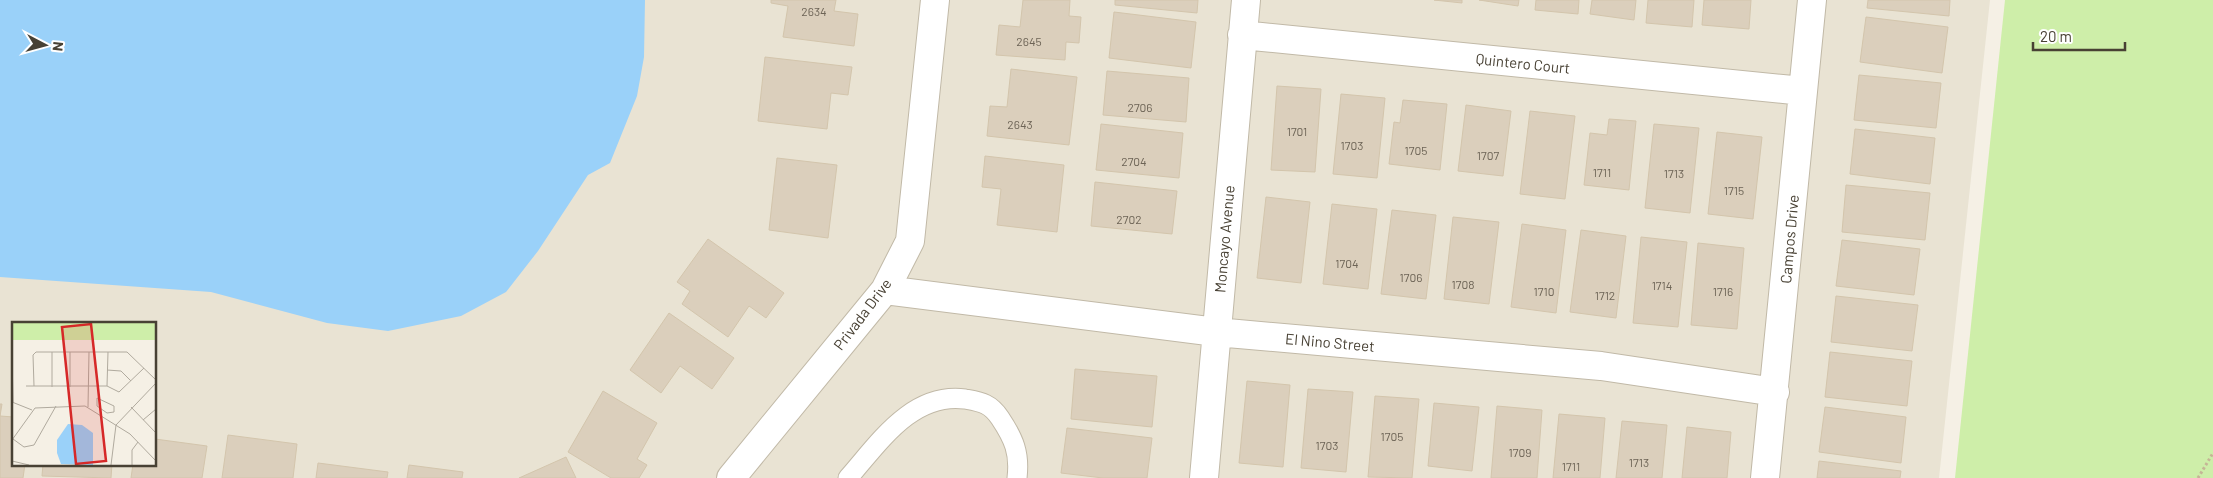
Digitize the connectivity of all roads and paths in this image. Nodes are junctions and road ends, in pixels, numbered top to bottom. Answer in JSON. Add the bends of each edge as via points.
{"nodes":[{"id":1,"x":935,"y":0,"type":"edge"},
{"id":2,"x":1246,"y":0,"type":"edge"},
{"id":3,"x":1812,"y":0,"type":"edge"},
{"id":4,"x":1242,"y":35,"type":"junction"},
{"id":5,"x":1803,"y":91,"type":"junction"},
{"id":6,"x":885,"y":290,"type":"junction"},
{"id":7,"x":1216,"y":332,"type":"junction"},
{"id":8,"x":1775,"y":392,"type":"junction"},
{"id":9,"x":2213,"y":453,"type":"edge"},
{"id":10,"x":731,"y":478,"type":"edge"},
{"id":11,"x":848,"y":478,"type":"edge"},
{"id":12,"x":1017,"y":478,"type":"edge"},
{"id":13,"x":1204,"y":478,"type":"edge"},
{"id":14,"x":1765,"y":478,"type":"edge"},
{"id":15,"x":2198,"y":478,"type":"edge"}],
"edges":[{"from":1,"to":6,"type":"street","name":"Privada Drive","via":[[910,241]]},
{"from":2,"to":4,"type":"street","name":"Moncayo Avenue"},
{"from":3,"to":5,"type":"street","name":"Campos Drive"},
{"from":4,"to":5,"type":"street","name":"Quintero Court"},
{"from":4,"to":7,"type":"street","name":"Moncayo Avenue"},
{"from":5,"to":8,"type":"street","name":"Campos Drive"},
{"from":6,"to":7,"type":"street","name":"El Nino Street"},
{"from":6,"to":10,"type":"street","name":"Privada Drive"},
{"from":7,"to":8,"type":"street","name":"El Nino Street","via":[[1601,366]]},
{"from":7,"to":13,"type":"street","name":"Moncayo Avenue"},
{"from":8,"to":14,"type":"street","name":"Campos Drive"},
{"from":9,"to":15,"type":"path"},
{"from":11,"to":12,"type":"lane","via":[[897,423],[923,405],[950,397],[984,402],[998,416],[1014,441],[1019,463]]}]}
